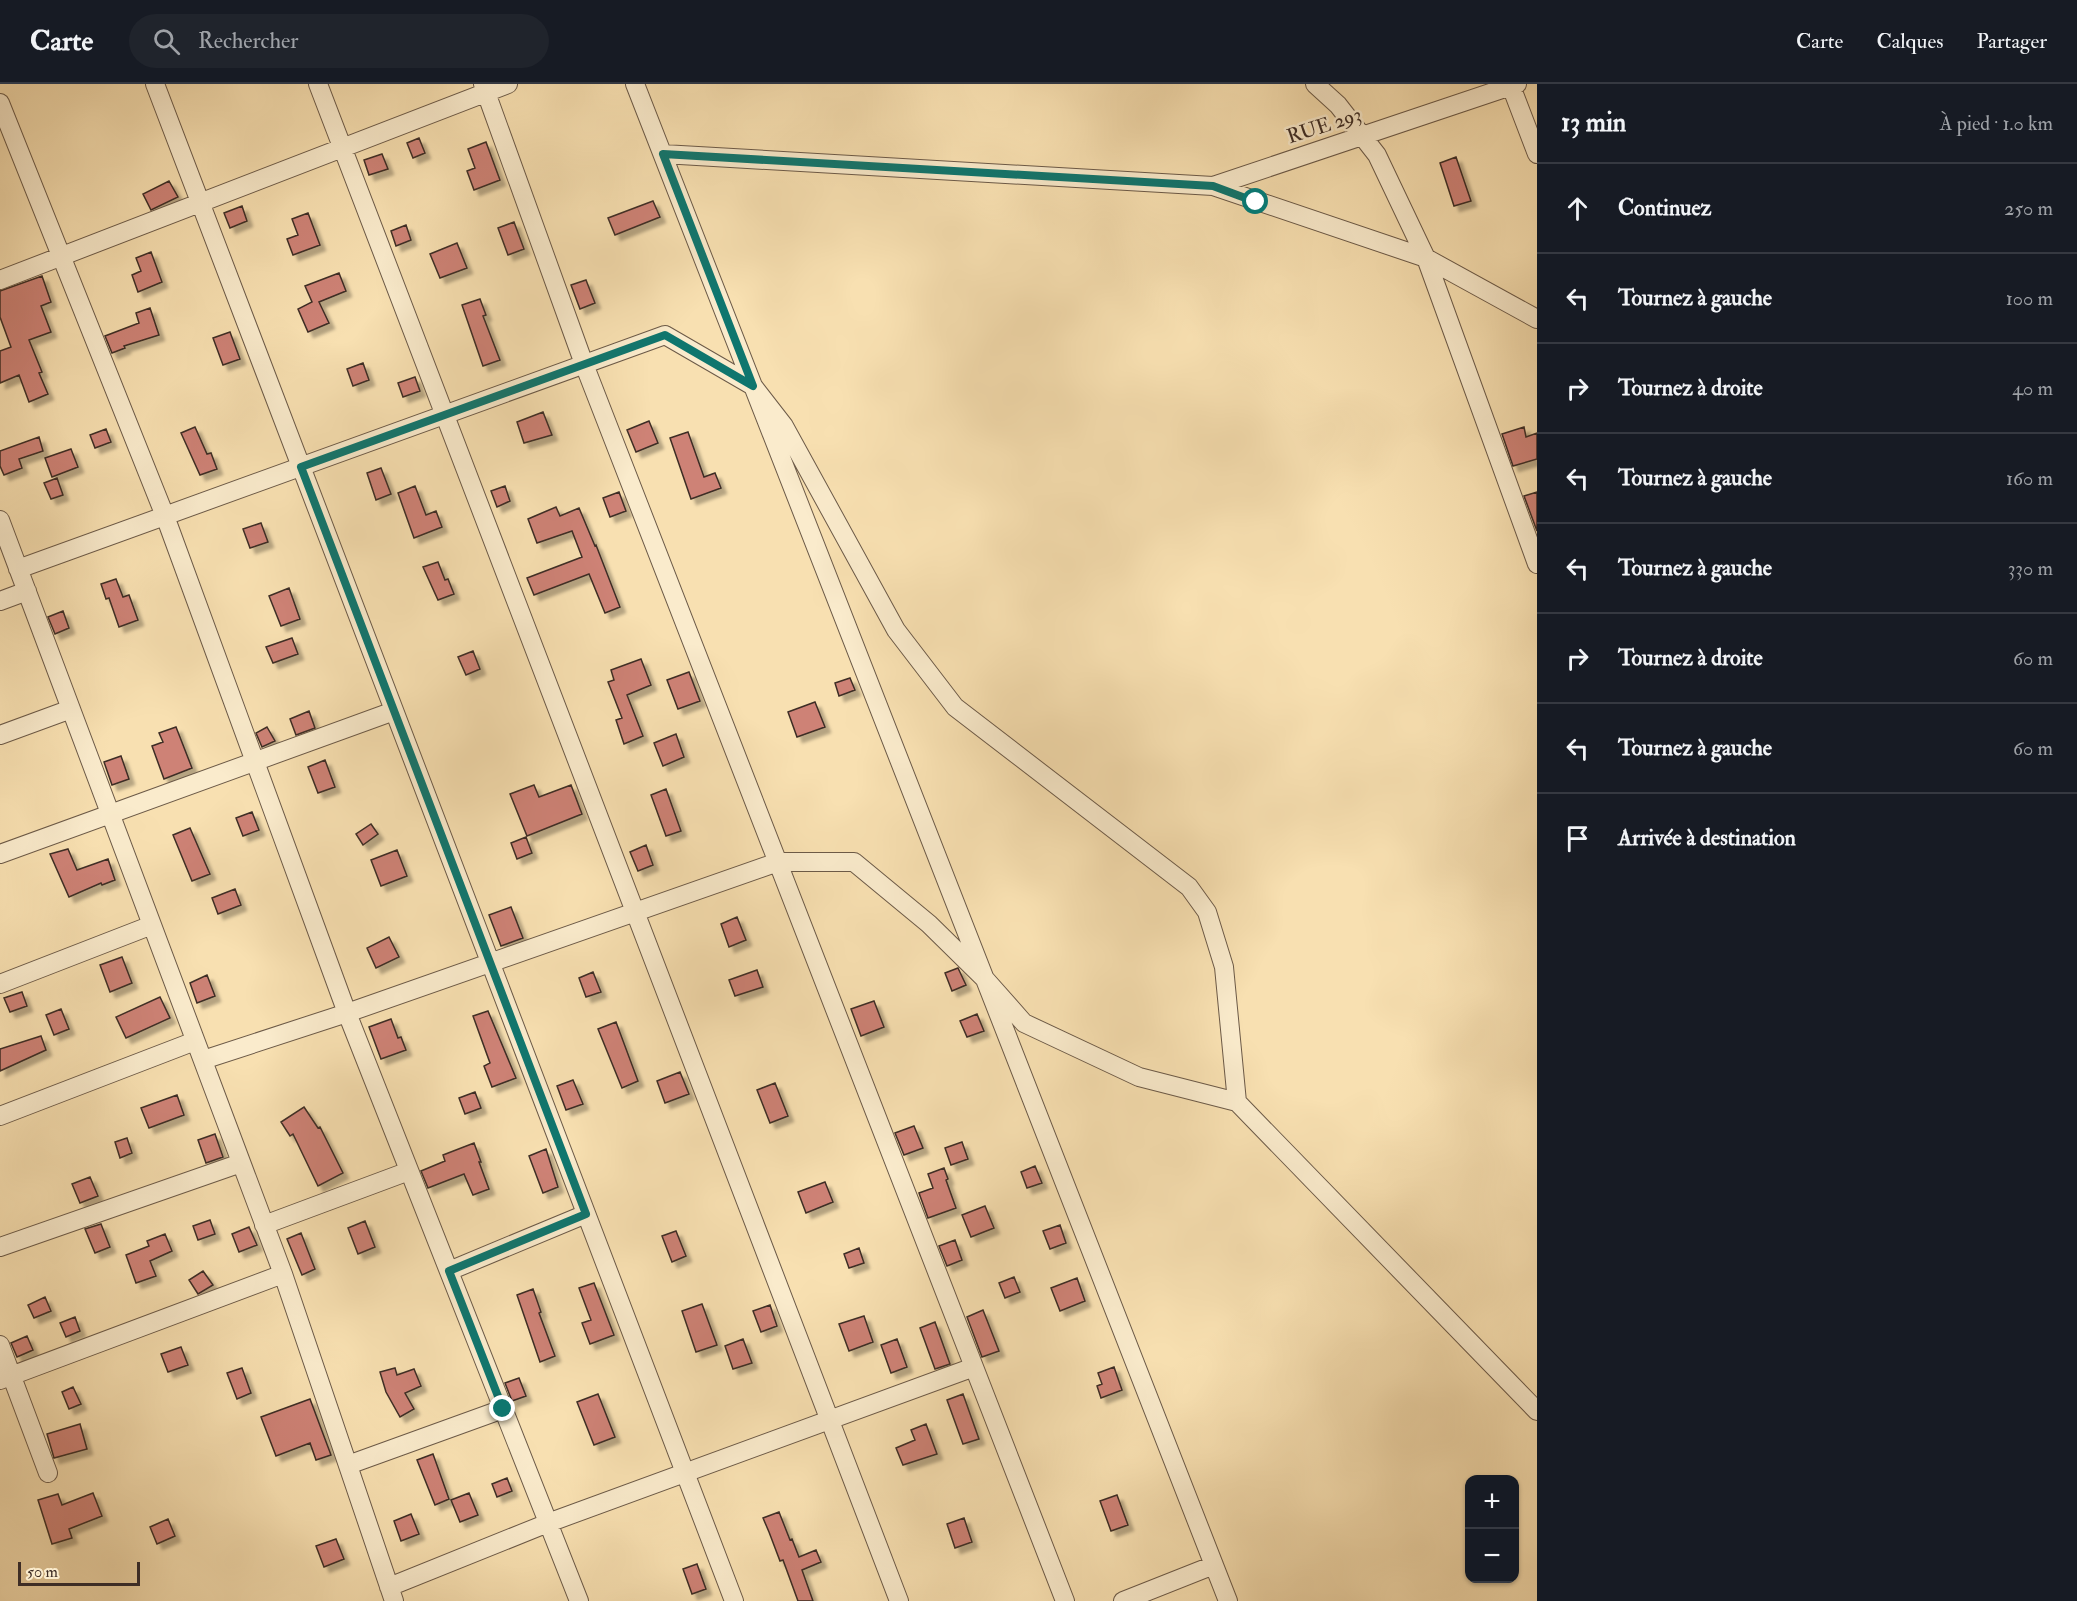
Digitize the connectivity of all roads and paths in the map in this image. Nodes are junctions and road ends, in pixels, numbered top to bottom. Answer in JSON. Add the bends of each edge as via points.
{"nodes":[{"id":1,"x":155,"y":84,"type":"edge"},
{"id":2,"x":318,"y":84,"type":"edge"},
{"id":3,"x":508,"y":84,"type":"edge"},
{"id":4,"x":635,"y":84,"type":"edge"},
{"id":5,"x":1315,"y":84,"type":"edge"},
{"id":6,"x":1514,"y":85,"type":"edge"},
{"id":7,"x":484,"y":88,"type":"edge"},
{"id":8,"x":0,"y":103,"type":"edge"},
{"id":9,"x":1362,"y":136,"type":"junction"},
{"id":10,"x":343,"y":148,"type":"junction"},
{"id":11,"x":663,"y":154,"type":"junction"},
{"id":12,"x":1537,"y":154,"type":"edge"},
{"id":13,"x":1213,"y":186,"type":"junction"},
{"id":14,"x":200,"y":203,"type":"junction"},
{"id":15,"x":61,"y":256,"type":"junction"},
{"id":16,"x":1426,"y":258,"type":"junction"},
{"id":17,"x":0,"y":280,"type":"edge"},
{"id":18,"x":1537,"y":319,"type":"edge"},
{"id":19,"x":584,"y":364,"type":"junction"},
{"id":20,"x":753,"y":386,"type":"junction"},
{"id":21,"x":445,"y":415,"type":"junction"},
{"id":22,"x":301,"y":467,"type":"junction"},
{"id":23,"x":165,"y":516,"type":"junction"},
{"id":24,"x":0,"y":520,"type":"edge"},
{"id":25,"x":1535,"y":553,"type":"edge"},
{"id":26,"x":18,"y":569,"type":"junction"},
{"id":27,"x":27,"y":591,"type":"junction"},
{"id":28,"x":0,"y":601,"type":"edge"},
{"id":29,"x":70,"y":709,"type":"junction"},
{"id":30,"x":394,"y":711,"type":"junction"},
{"id":31,"x":0,"y":735,"type":"edge"},
{"id":32,"x":255,"y":761,"type":"junction"},
{"id":33,"x":110,"y":814,"type":"junction"},
{"id":34,"x":0,"y":854,"type":"edge"},
{"id":35,"x":778,"y":862,"type":"junction"},
{"id":36,"x":635,"y":912,"type":"junction"},
{"id":37,"x":152,"y":925,"type":"junction"},
{"id":38,"x":490,"y":963,"type":"junction"},
{"id":39,"x":986,"y":980,"type":"junction"},
{"id":40,"x":0,"y":984,"type":"edge"},
{"id":41,"x":347,"y":1012,"type":"junction"},
{"id":42,"x":195,"y":1041,"type":"junction"},
{"id":43,"x":203,"y":1060,"type":"junction"},
{"id":44,"x":1237,"y":1102,"type":"junction"},
{"id":45,"x":0,"y":1116,"type":"edge"},
{"id":46,"x":241,"y":1163,"type":"junction"},
{"id":47,"x":409,"y":1171,"type":"junction"},
{"id":48,"x":586,"y":1214,"type":"junction"},
{"id":49,"x":264,"y":1225,"type":"junction"},
{"id":50,"x":0,"y":1247,"type":"edge"},
{"id":51,"x":449,"y":1271,"type":"junction"},
{"id":52,"x":283,"y":1274,"type":"junction"},
{"id":53,"x":0,"y":1345,"type":"edge"},
{"id":54,"x":974,"y":1367,"type":"junction"},
{"id":55,"x":6,"y":1378,"type":"edge"},
{"id":56,"x":503,"y":1409,"type":"junction"},
{"id":57,"x":1537,"y":1411,"type":"edge"},
{"id":58,"x":830,"y":1420,"type":"junction"},
{"id":59,"x":348,"y":1465,"type":"junction"},
{"id":60,"x":48,"y":1473,"type":"dead end"},
{"id":61,"x":685,"y":1473,"type":"junction"},
{"id":62,"x":549,"y":1523,"type":"junction"},
{"id":63,"x":1214,"y":1565,"type":"junction"},
{"id":64,"x":391,"y":1594,"type":"edge"},
{"id":65,"x":579,"y":1601,"type":"edge"},
{"id":66,"x":734,"y":1601,"type":"edge"},
{"id":67,"x":899,"y":1601,"type":"edge"},
{"id":68,"x":1065,"y":1601,"type":"edge"},
{"id":69,"x":1124,"y":1601,"type":"edge"},
{"id":70,"x":1228,"y":1601,"type":"edge"}],
"edges":[{"from":1,"to":14,"type":"street"},
{"from":2,"to":10,"type":"street"},
{"from":3,"to":7,"type":"street"},
{"from":4,"to":11,"type":"street"},
{"from":5,"to":9,"type":"street"},
{"from":6,"to":9,"type":"street","name":"RUE 293"},
{"from":6,"to":12,"type":"street"},
{"from":7,"to":10,"type":"street"},
{"from":7,"to":19,"type":"street"},
{"from":8,"to":15,"type":"street"},
{"from":9,"to":13,"type":"street","name":"RUE 293"},
{"from":9,"to":16,"type":"street","via":[[1377,155]]},
{"from":10,"to":14,"type":"street"},
{"from":10,"to":21,"type":"street"},
{"from":11,"to":13,"type":"street"},
{"from":11,"to":20,"type":"street"},
{"from":13,"to":16,"type":"street"},
{"from":14,"to":15,"type":"street"},
{"from":14,"to":22,"type":"street"},
{"from":15,"to":17,"type":"street"},
{"from":15,"to":23,"type":"street"},
{"from":16,"to":18,"type":"street"},
{"from":16,"to":25,"type":"street"},
{"from":19,"to":20,"type":"street","via":[[665,335]]},
{"from":19,"to":21,"type":"street"},
{"from":19,"to":35,"type":"street"},
{"from":20,"to":39,"type":"street"},
{"from":20,"to":44,"type":"street","via":[[783,426],[896,630],[955,707],[1189,887],[1207,912],[1224,967]]},
{"from":21,"to":22,"type":"street"},
{"from":21,"to":36,"type":"street"},
{"from":22,"to":23,"type":"street"},
{"from":22,"to":30,"type":"street"},
{"from":23,"to":26,"type":"street"},
{"from":23,"to":32,"type":"street"},
{"from":24,"to":26,"type":"street"},
{"from":26,"to":27,"type":"street"},
{"from":27,"to":28,"type":"street"},
{"from":27,"to":29,"type":"street"},
{"from":29,"to":31,"type":"street"},
{"from":29,"to":33,"type":"street"},
{"from":30,"to":32,"type":"street"},
{"from":30,"to":38,"type":"street"},
{"from":32,"to":33,"type":"street"},
{"from":32,"to":41,"type":"street"},
{"from":33,"to":34,"type":"street"},
{"from":33,"to":37,"type":"street"},
{"from":35,"to":36,"type":"street"},
{"from":35,"to":39,"type":"street","via":[[854,862],[929,924]]},
{"from":35,"to":54,"type":"street"},
{"from":36,"to":38,"type":"street"},
{"from":36,"to":58,"type":"street"},
{"from":37,"to":40,"type":"street"},
{"from":37,"to":42,"type":"street"},
{"from":38,"to":41,"type":"street"},
{"from":38,"to":48,"type":"street"},
{"from":39,"to":44,"type":"street","via":[[1024,1023],[1139,1077]]},
{"from":39,"to":63,"type":"street"},
{"from":41,"to":43,"type":"street"},
{"from":41,"to":47,"type":"street"},
{"from":42,"to":43,"type":"street"},
{"from":42,"to":45,"type":"street"},
{"from":43,"to":46,"type":"street"},
{"from":44,"to":57,"type":"street"},
{"from":46,"to":49,"type":"street"},
{"from":46,"to":50,"type":"street"},
{"from":47,"to":49,"type":"street"},
{"from":47,"to":51,"type":"street"},
{"from":48,"to":51,"type":"street"},
{"from":48,"to":61,"type":"street"},
{"from":49,"to":52,"type":"street"},
{"from":51,"to":56,"type":"street"},
{"from":52,"to":55,"type":"street"},
{"from":52,"to":59,"type":"street"},
{"from":53,"to":55,"type":"street"},
{"from":54,"to":58,"type":"street"},
{"from":54,"to":68,"type":"street"},
{"from":55,"to":60,"type":"street"},
{"from":56,"to":59,"type":"street"},
{"from":56,"to":62,"type":"street"},
{"from":58,"to":61,"type":"street"},
{"from":58,"to":67,"type":"street"},
{"from":59,"to":64,"type":"street"},
{"from":61,"to":62,"type":"street"},
{"from":61,"to":66,"type":"street"},
{"from":62,"to":64,"type":"street"},
{"from":62,"to":65,"type":"street"},
{"from":63,"to":69,"type":"street"},
{"from":63,"to":70,"type":"street"}]}
